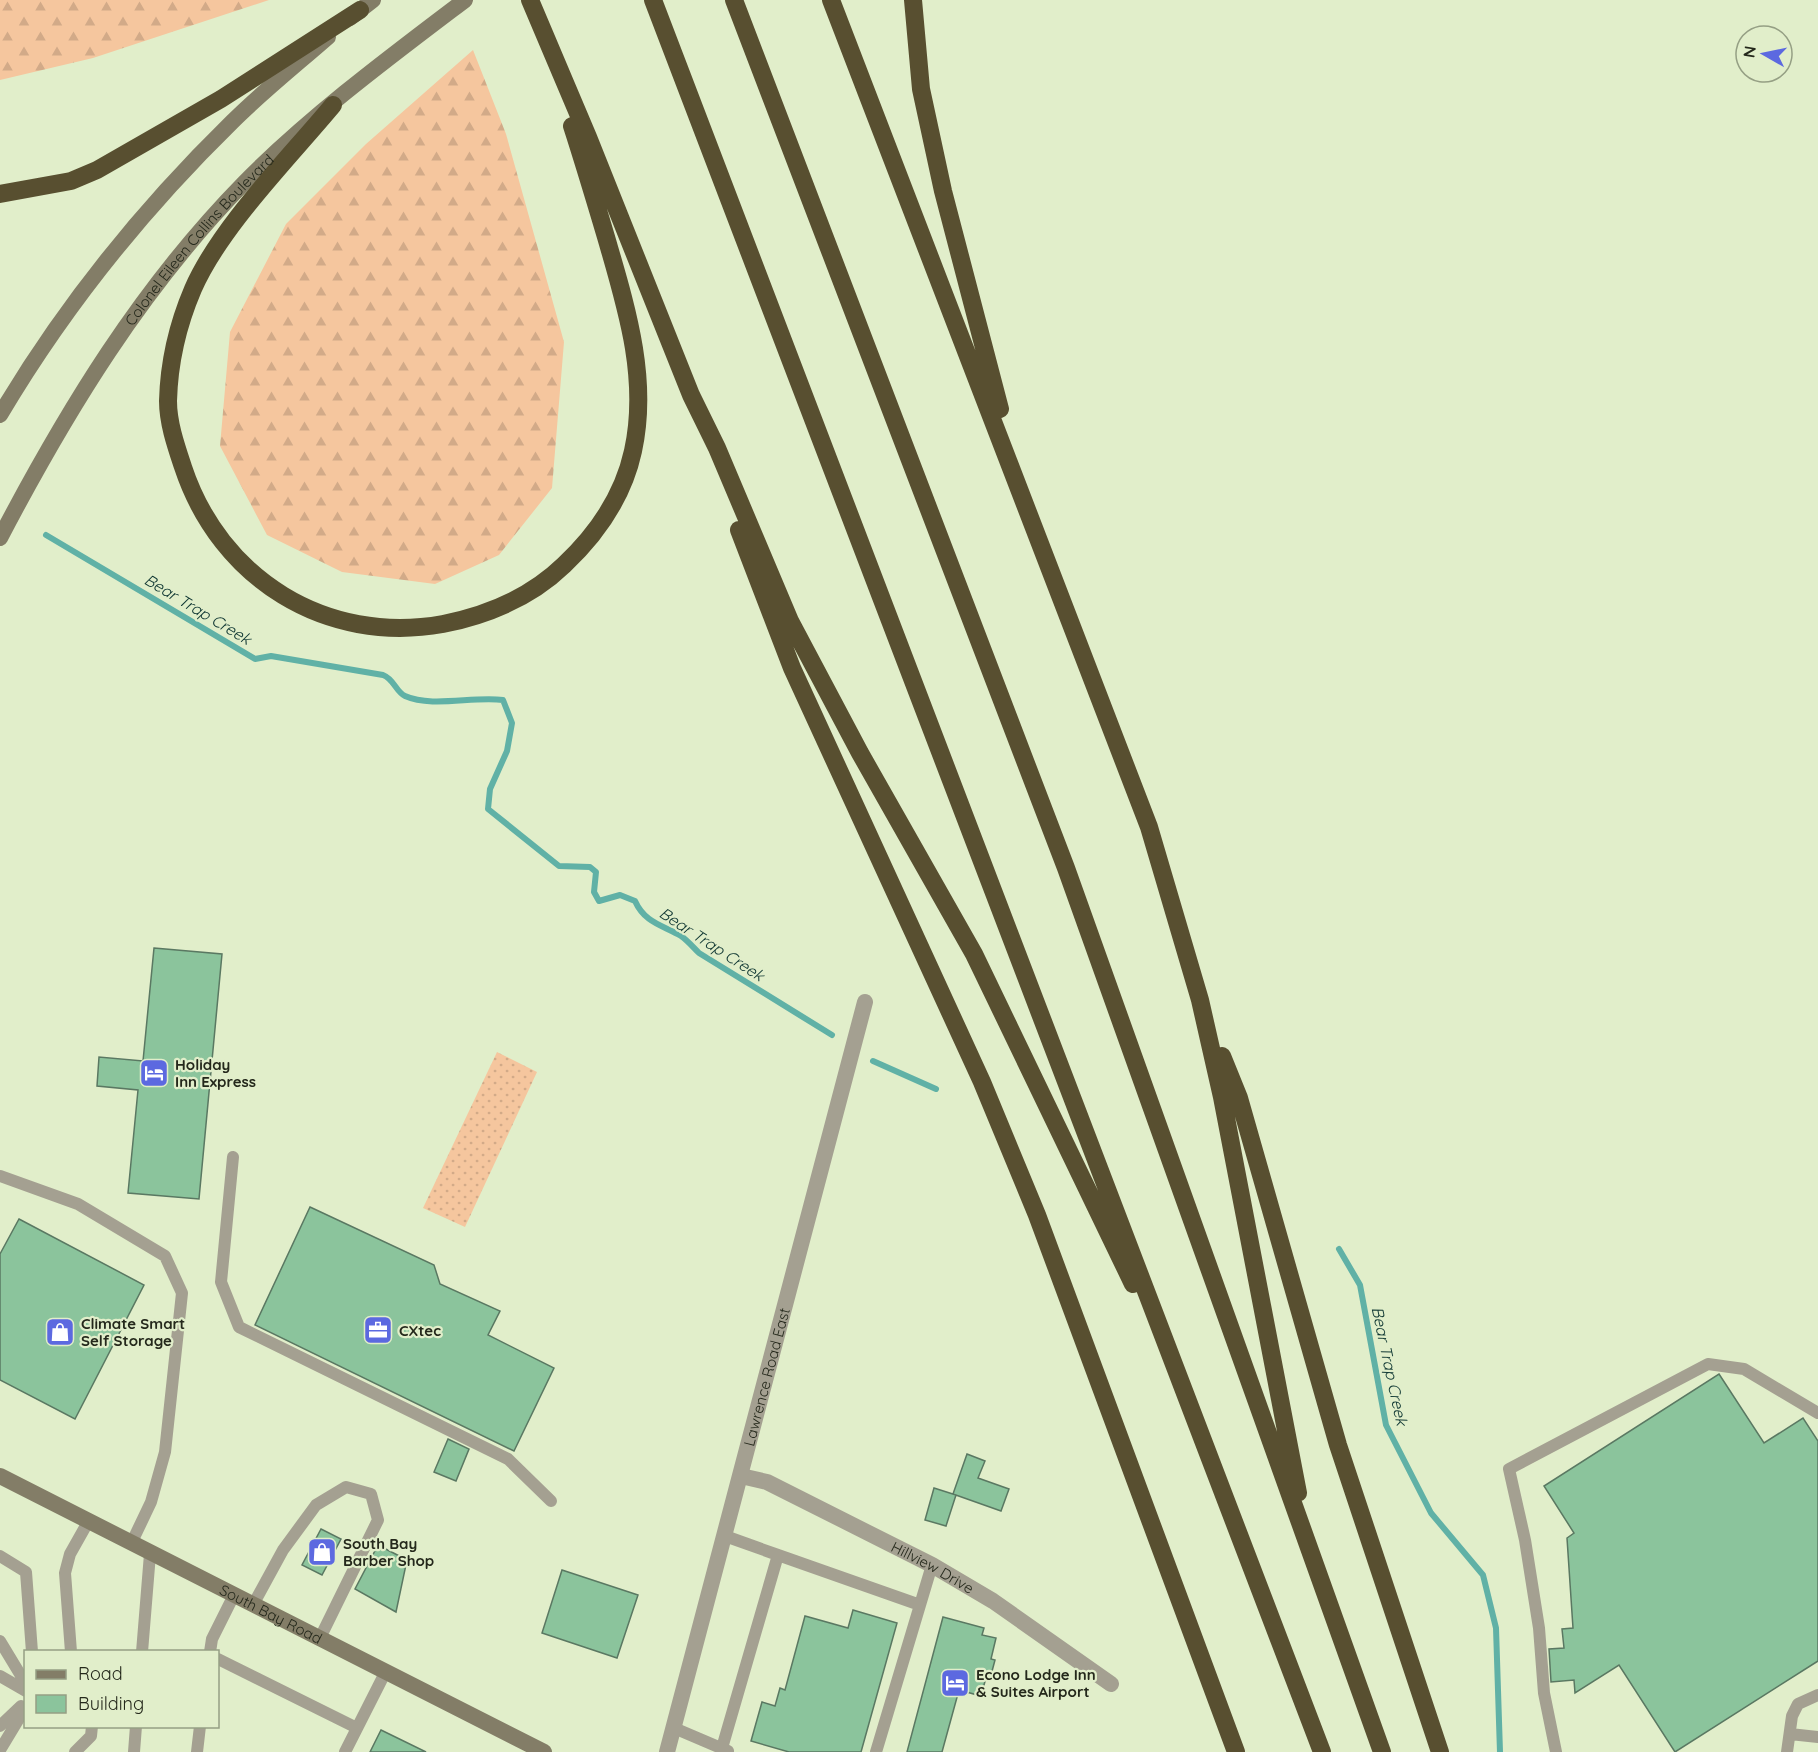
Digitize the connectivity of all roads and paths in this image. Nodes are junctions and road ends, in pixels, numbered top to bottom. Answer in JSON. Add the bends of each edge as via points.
{"nodes":[{"id":1,"x":530,"y":0,"type":"edge"},
{"id":2,"x":652,"y":0,"type":"edge"},
{"id":3,"x":734,"y":0,"type":"edge"},
{"id":4,"x":831,"y":0,"type":"edge"},
{"id":5,"x":913,"y":0,"type":"edge"},
{"id":6,"x":460,"y":4,"type":"edge"},
{"id":7,"x":366,"y":5,"type":"edge"},
{"id":8,"x":542,"y":33,"type":"junction"},
{"id":9,"x":333,"y":105,"type":"junction"},
{"id":10,"x":0,"y":194,"type":"edge"},
{"id":11,"x":691,"y":395,"type":"junction"},
{"id":12,"x":0,"y":415,"type":"edge"},
{"id":13,"x":1023,"y":498,"type":"junction"},
{"id":14,"x":0,"y":538,"type":"edge"},
{"id":15,"x":1200,"y":1000,"type":"junction"},
{"id":16,"x":865,"y":1002,"type":"dead end"},
{"id":17,"x":233,"y":1157,"type":"dead end"},
{"id":18,"x":0,"y":1176,"type":"edge"},
{"id":19,"x":1184,"y":1388,"type":"junction"},
{"id":20,"x":1818,"y":1413,"type":"edge"},
{"id":21,"x":0,"y":1476,"type":"edge"},
{"id":22,"x":741,"y":1476,"type":"junction"},
{"id":23,"x":551,"y":1501,"type":"dead end"},
{"id":24,"x":88,"y":1522,"type":"junction"},
{"id":25,"x":725,"y":1536,"type":"junction"},
{"id":26,"x":131,"y":1544,"type":"junction"},
{"id":27,"x":1309,"y":1551,"type":"junction"},
{"id":28,"x":150,"y":1554,"type":"junction"},
{"id":29,"x":778,"y":1555,"type":"junction"},
{"id":30,"x":0,"y":1556,"type":"edge"},
{"id":31,"x":932,"y":1565,"type":"junction"},
{"id":32,"x":234,"y":1595,"type":"junction"},
{"id":33,"x":254,"y":1605,"type":"junction"},
{"id":34,"x":920,"y":1605,"type":"junction"},
{"id":35,"x":320,"y":1638,"type":"junction"},
{"id":36,"x":0,"y":1641,"type":"edge"},
{"id":37,"x":32,"y":1650,"type":"edge"},
{"id":38,"x":71,"y":1650,"type":"edge"},
{"id":39,"x":142,"y":1650,"type":"edge"},
{"id":40,"x":210,"y":1650,"type":"edge"},
{"id":41,"x":219,"y":1659,"type":"edge"},
{"id":42,"x":386,"y":1671,"type":"junction"},
{"id":43,"x":0,"y":1676,"type":"edge"},
{"id":44,"x":24,"y":1681,"type":"edge"},
{"id":45,"x":1111,"y":1684,"type":"dead end"},
{"id":46,"x":24,"y":1690,"type":"edge"},
{"id":47,"x":1818,"y":1695,"type":"edge"},
{"id":48,"x":24,"y":1701,"type":"edge"},
{"id":49,"x":24,"y":1702,"type":"edge"},
{"id":50,"x":24,"y":1710,"type":"edge"},
{"id":51,"x":0,"y":1712,"type":"edge"},
{"id":52,"x":0,"y":1726,"type":"edge"},
{"id":53,"x":92,"y":1728,"type":"edge"},
{"id":54,"x":136,"y":1728,"type":"edge"},
{"id":55,"x":200,"y":1728,"type":"edge"},
{"id":56,"x":357,"y":1728,"type":"junction"},
{"id":57,"x":674,"y":1728,"type":"junction"},
{"id":58,"x":1790,"y":1734,"type":"junction"},
{"id":59,"x":1818,"y":1737,"type":"edge"},
{"id":60,"x":0,"y":1750,"type":"edge"},
{"id":61,"x":725,"y":1750,"type":"edge"},
{"id":62,"x":75,"y":1752,"type":"edge"},
{"id":63,"x":134,"y":1752,"type":"edge"},
{"id":64,"x":197,"y":1752,"type":"edge"},
{"id":65,"x":345,"y":1752,"type":"edge"},
{"id":66,"x":544,"y":1752,"type":"edge"},
{"id":67,"x":667,"y":1752,"type":"edge"},
{"id":68,"x":876,"y":1752,"type":"edge"},
{"id":69,"x":1236,"y":1752,"type":"edge"},
{"id":70,"x":1322,"y":1752,"type":"edge"},
{"id":71,"x":1382,"y":1752,"type":"edge"},
{"id":72,"x":1440,"y":1752,"type":"edge"},
{"id":73,"x":1556,"y":1752,"type":"edge"},
{"id":74,"x":1787,"y":1752,"type":"edge"}],
"edges":[{"from":1,"to":8,"type":"highway"},
{"from":2,"to":19,"type":"highway"},
{"from":3,"to":27,"type":"highway","via":[[1066,868]]},
{"from":4,"to":13,"type":"highway"},
{"from":5,"to":13,"type":"highway","via":[[921,89],[942,192]]},
{"from":6,"to":9,"type":"main road","name":"Colonel Eileen Collins Boulevard"},
{"from":7,"to":10,"type":"highway","via":[[221,99],[97,170],[71,181]]},
{"from":7,"to":12,"type":"main road","via":[[233,120],[156,200],[36,354]]},
{"from":8,"to":9,"type":"highway","via":[[622,291],[636,354],[639,399],[633,451],[617,500],[591,540],[548,581],[517,600],[468,619],[415,629],[378,628],[347,623],[293,602],[249,572],[219,540],[190,491],[174,442],[168,403],[175,340],[194,287],[225,234]]},
{"from":8,"to":11,"type":"highway"},
{"from":9,"to":14,"type":"main road","name":"Colonel Eileen Collins Boulevard","via":[[245,182],[203,227],[115,339],[63,420]]},
{"from":11,"to":19,"type":"highway","via":[[790,621],[974,954]]},
{"from":11,"to":69,"type":"highway","via":[[792,668],[982,1082],[1037,1215]]},
{"from":13,"to":15,"type":"highway","via":[[1149,828]]},
{"from":15,"to":27,"type":"highway"},
{"from":15,"to":72,"type":"highway","via":[[1239,1098],[1338,1445]]},
{"from":16,"to":22,"type":"street","name":"Lawrence Road East"},
{"from":17,"to":23,"type":"lane","via":[[221,1282],[239,1327],[508,1459]]},
{"from":18,"to":26,"type":"lane","via":[[78,1204],[165,1256],[182,1293],[165,1452],[150,1502]]},
{"from":19,"to":70,"type":"highway"},
{"from":20,"to":73,"type":"lane","via":[[1744,1369],[1708,1364],[1509,1469],[1525,1540],[1539,1628],[1544,1693]]},
{"from":21,"to":24,"type":"main road","name":"South Bay Road"},
{"from":22,"to":25,"type":"street","name":"Lawrence Road East"},
{"from":22,"to":31,"type":"street","name":"Hillview Drive","via":[[767,1482]]},
{"from":24,"to":26,"type":"main road","name":"South Bay Road"},
{"from":24,"to":38,"type":"lane","via":[[70,1554],[65,1573]]},
{"from":25,"to":29,"type":"lane"},
{"from":25,"to":57,"type":"street","name":"Lawrence Road East"},
{"from":26,"to":28,"type":"main road","name":"South Bay Road"},
{"from":27,"to":71,"type":"highway"},
{"from":28,"to":32,"type":"main road","name":"South Bay Road"},
{"from":28,"to":39,"type":"lane"},
{"from":29,"to":34,"type":"lane"},
{"from":29,"to":61,"type":"lane"},
{"from":30,"to":37,"type":"lane","via":[[26,1572]]},
{"from":31,"to":34,"type":"lane"},
{"from":31,"to":45,"type":"street","name":"Hillview Drive","via":[[993,1601]]},
{"from":32,"to":33,"type":"main road","name":"South Bay Road"},
{"from":32,"to":40,"type":"lane"},
{"from":33,"to":35,"type":"main road","name":"South Bay Road"},
{"from":33,"to":35,"type":"lane","via":[[283,1550],[316,1505],[346,1486],[370,1494],[378,1520]]},
{"from":34,"to":68,"type":"lane"},
{"from":35,"to":42,"type":"main road","name":"South Bay Road"},
{"from":36,"to":44,"type":"lane"},
{"from":41,"to":56,"type":"lane"},
{"from":42,"to":56,"type":"lane"},
{"from":42,"to":66,"type":"main road","name":"South Bay Road"},
{"from":43,"to":46,"type":"lane"},
{"from":47,"to":58,"type":"lane","via":[[1798,1704]]},
{"from":48,"to":51,"type":"lane"},
{"from":49,"to":52,"type":"lane"},
{"from":50,"to":60,"type":"lane"},
{"from":53,"to":62,"type":"lane","via":[[91,1736]]},
{"from":54,"to":63,"type":"lane"},
{"from":55,"to":64,"type":"lane"},
{"from":56,"to":65,"type":"lane"},
{"from":57,"to":61,"type":"lane"},
{"from":57,"to":67,"type":"street","name":"Lawrence Road East"},
{"from":58,"to":59,"type":"lane"},
{"from":58,"to":74,"type":"lane"}]}
